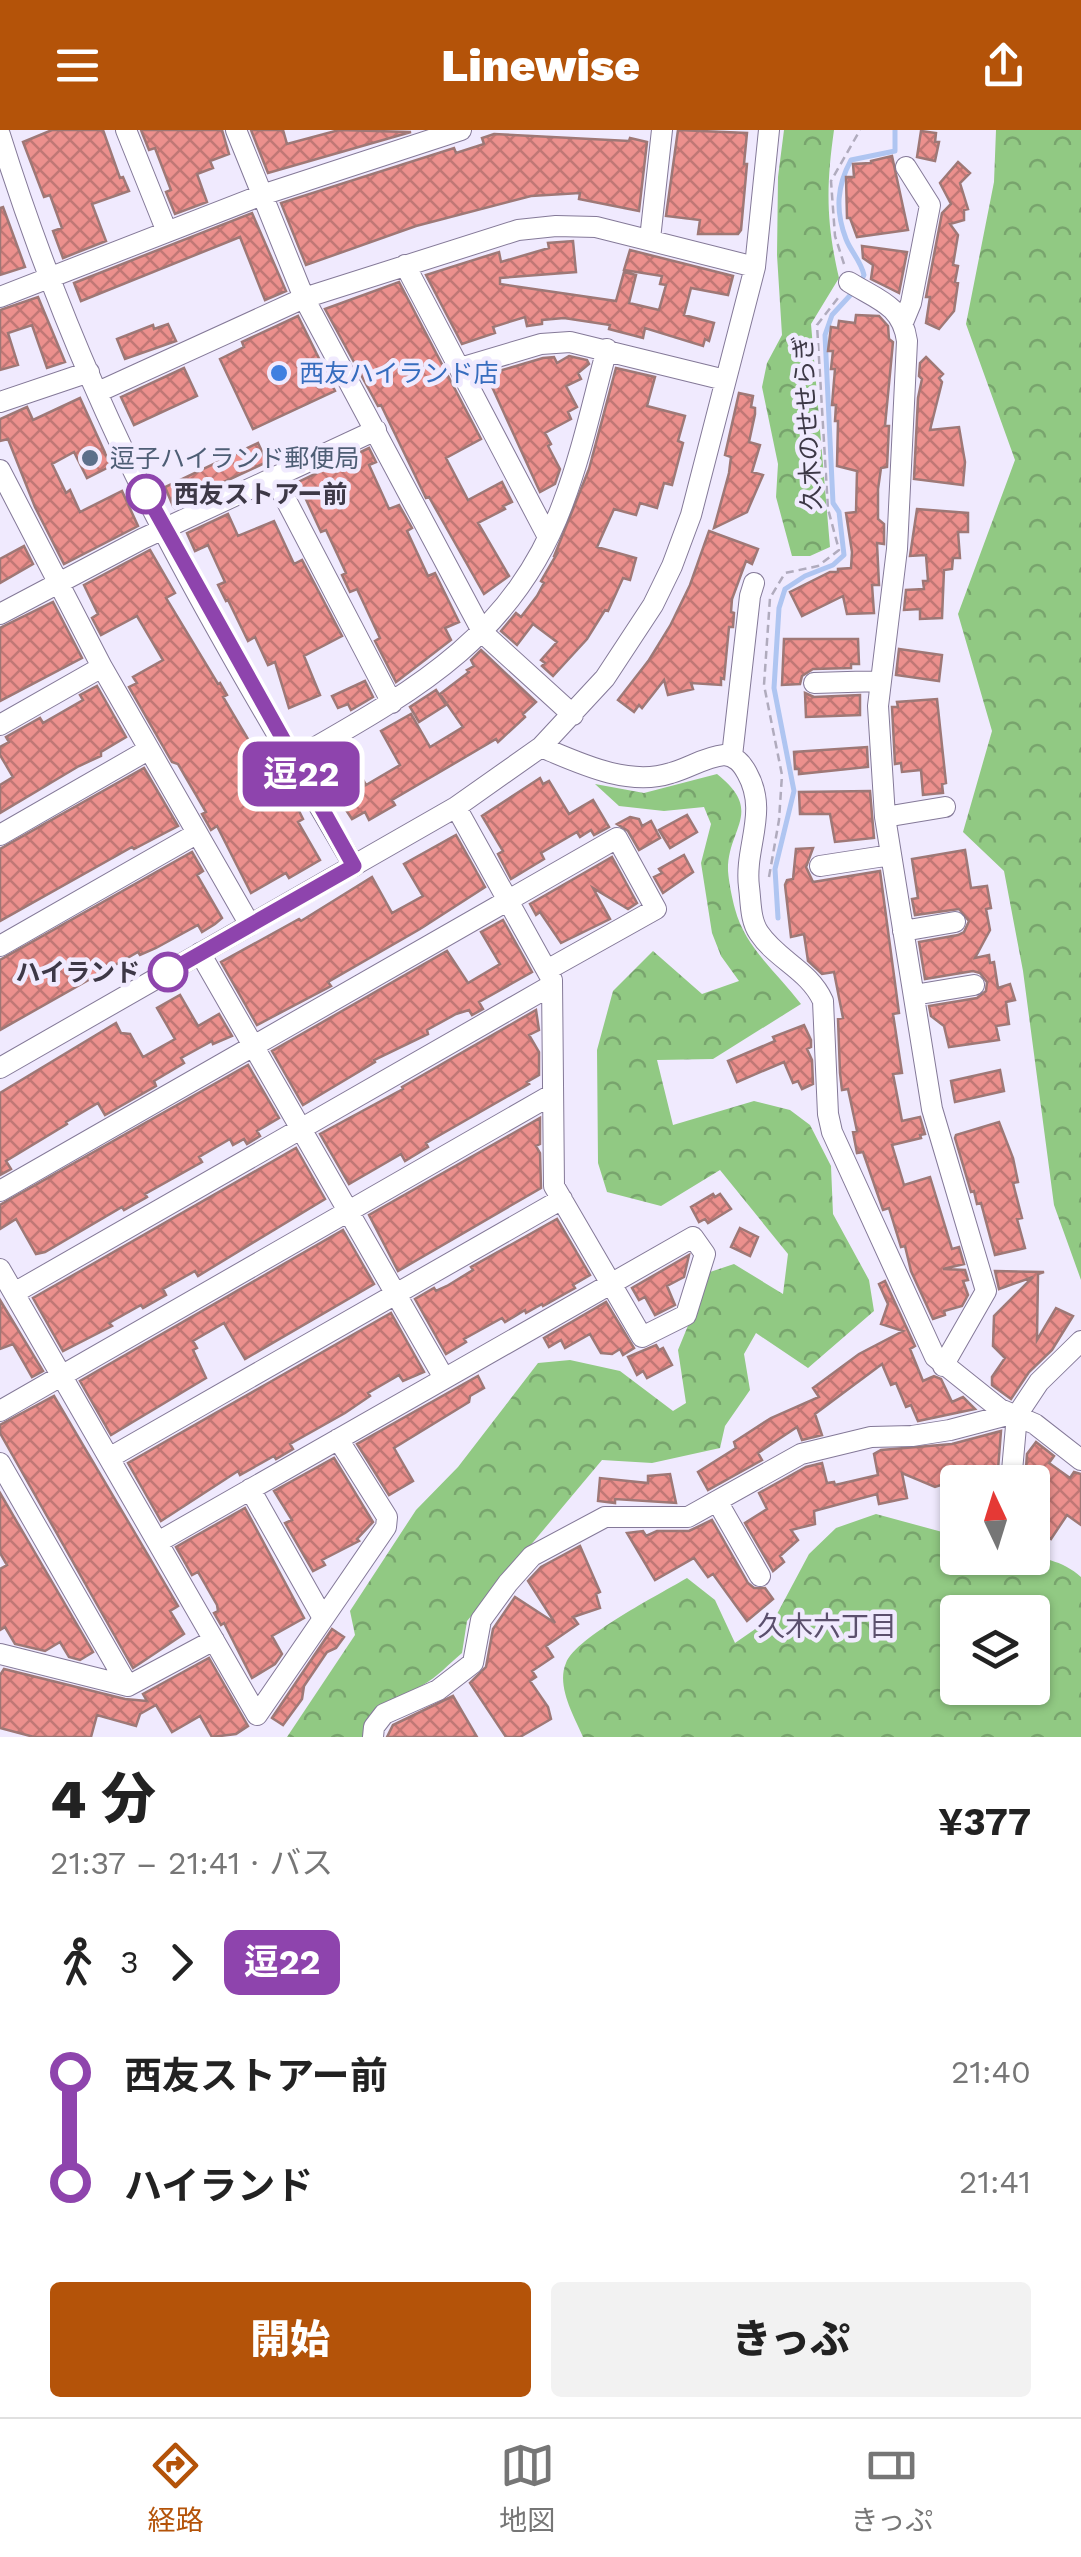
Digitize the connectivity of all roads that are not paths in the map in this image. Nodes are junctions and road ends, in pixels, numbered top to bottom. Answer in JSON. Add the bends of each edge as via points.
{"nodes":[{"id":1,"x":126,"y":130,"type":"edge"},
{"id":2,"x":236,"y":130,"type":"edge"},
{"id":3,"x":460,"y":130,"type":"edge"},
{"id":4,"x":662,"y":130,"type":"edge"},
{"id":5,"x":769,"y":130,"type":"edge"},
{"id":6,"x":0,"y":135,"type":"edge"},
{"id":7,"x":906,"y":168,"type":"dead end"},
{"id":8,"x":262,"y":195,"type":"junction"},
{"id":9,"x":167,"y":232,"type":"junction"},
{"id":10,"x":650,"y":238,"type":"junction"},
{"id":11,"x":405,"y":265,"type":"junction"},
{"id":12,"x":755,"y":267,"type":"junction"},
{"id":13,"x":52,"y":279,"type":"junction"},
{"id":14,"x":854,"y":286,"type":"road end"},
{"id":15,"x":0,"y":297,"type":"edge"},
{"id":16,"x":304,"y":298,"type":"junction"},
{"id":17,"x":904,"y":320,"type":"junction"},
{"id":18,"x":606,"y":348,"type":"junction"},
{"id":19,"x":460,"y":368,"type":"junction"},
{"id":20,"x":89,"y":372,"type":"junction"},
{"id":21,"x":726,"y":380,"type":"junction"},
{"id":22,"x":98,"y":392,"type":"junction"},
{"id":23,"x":0,"y":402,"type":"edge"},
{"id":24,"x":376,"y":430,"type":"junction"},
{"id":25,"x":0,"y":470,"type":"edge"},
{"id":26,"x":274,"y":477,"type":"junction"},
{"id":27,"x":7,"y":502,"type":"edge"},
{"id":28,"x":163,"y":529,"type":"junction"},
{"id":29,"x":548,"y":537,"type":"junction"},
{"id":30,"x":56,"y":582,"type":"junction"},
{"id":31,"x":754,"y":584,"type":"dead end"},
{"id":32,"x":0,"y":614,"type":"edge"},
{"id":33,"x":482,"y":632,"type":"junction"},
{"id":34,"x":102,"y":667,"type":"junction"},
{"id":35,"x":881,"y":681,"type":"junction"},
{"id":36,"x":814,"y":683,"type":"dead end"},
{"id":37,"x":392,"y":703,"type":"junction"},
{"id":38,"x":573,"y":715,"type":"junction"},
{"id":39,"x":0,"y":725,"type":"edge"},
{"id":40,"x":540,"y":747,"type":"junction"},
{"id":41,"x":148,"y":750,"type":"junction"},
{"id":42,"x":732,"y":756,"type":"junction"},
{"id":43,"x":292,"y":760,"type":"junction"},
{"id":44,"x":945,"y":807,"type":"dead end"},
{"id":45,"x":456,"y":808,"type":"junction"},
{"id":46,"x":885,"y":817,"type":"junction"},
{"id":47,"x":196,"y":834,"type":"junction"},
{"id":48,"x":0,"y":835,"type":"edge"},
{"id":49,"x":891,"y":855,"type":"junction"},
{"id":50,"x":354,"y":866,"type":"junction"},
{"id":51,"x":820,"y":866,"type":"dead end"},
{"id":52,"x":507,"y":899,"type":"junction"},
{"id":53,"x":956,"y":922,"type":"dead end"},
{"id":54,"x":250,"y":926,"type":"junction"},
{"id":55,"x":903,"y":931,"type":"junction"},
{"id":56,"x":0,"y":946,"type":"edge"},
{"id":57,"x":200,"y":953,"type":"junction"},
{"id":58,"x":550,"y":978,"type":"junction"},
{"id":59,"x":974,"y":985,"type":"dead end"},
{"id":60,"x":914,"y":995,"type":"junction"},
{"id":61,"x":254,"y":1045,"type":"junction"},
{"id":62,"x":0,"y":1068,"type":"edge"},
{"id":63,"x":553,"y":1094,"type":"junction"},
{"id":64,"x":300,"y":1129,"type":"junction"},
{"id":65,"x":0,"y":1191,"type":"edge"},
{"id":66,"x":562,"y":1199,"type":"junction"},
{"id":67,"x":349,"y":1211,"type":"junction"},
{"id":68,"x":0,"y":1269,"type":"edge"},
{"id":69,"x":610,"y":1283,"type":"junction"},
{"id":70,"x":14,"y":1292,"type":"junction"},
{"id":71,"x":396,"y":1295,"type":"junction"},
{"id":72,"x":1081,"y":1340,"type":"edge"},
{"id":73,"x":943,"y":1366,"type":"junction"},
{"id":74,"x":61,"y":1376,"type":"junction"},
{"id":75,"x":444,"y":1378,"type":"junction"},
{"id":76,"x":0,"y":1412,"type":"edge"},
{"id":77,"x":1014,"y":1415,"type":"junction"},
{"id":78,"x":338,"y":1439,"type":"junction"},
{"id":79,"x":109,"y":1458,"type":"junction"},
{"id":80,"x":1081,"y":1460,"type":"edge"},
{"id":81,"x":0,"y":1463,"type":"edge"},
{"id":82,"x":1012,"y":1465,"type":"edge"},
{"id":83,"x":250,"y":1489,"type":"junction"},
{"id":84,"x":717,"y":1501,"type":"junction"},
{"id":85,"x":158,"y":1542,"type":"junction"},
{"id":86,"x":760,"y":1576,"type":"dead end"},
{"id":87,"x":323,"y":1618,"type":"junction"},
{"id":88,"x":214,"y":1640,"type":"junction"},
{"id":89,"x":0,"y":1654,"type":"edge"},
{"id":90,"x":128,"y":1686,"type":"junction"},
{"id":91,"x":373,"y":1737,"type":"edge"}],
"edges":[{"from":1,"to":9,"type":"street"},
{"from":2,"to":8,"type":"street"},
{"from":3,"to":8,"type":"street"},
{"from":4,"to":10,"type":"street"},
{"from":5,"to":12,"type":"street"},
{"from":6,"to":13,"type":"street"},
{"from":7,"to":17,"type":"street","via":[[930,206]]},
{"from":8,"to":9,"type":"street"},
{"from":8,"to":16,"type":"street"},
{"from":9,"to":13,"type":"street"},
{"from":10,"to":11,"type":"street","via":[[596,228],[518,230]]},
{"from":10,"to":12,"type":"street"},
{"from":11,"to":16,"type":"street"},
{"from":11,"to":19,"type":"street"},
{"from":12,"to":21,"type":"street"},
{"from":13,"to":15,"type":"street"},
{"from":13,"to":20,"type":"street"},
{"from":14,"to":17,"type":"street"},
{"from":16,"to":22,"type":"street"},
{"from":16,"to":24,"type":"street"},
{"from":17,"to":35,"type":"street","via":[[897,550]]},
{"from":18,"to":19,"type":"street","via":[[540,344]]},
{"from":18,"to":21,"type":"street"},
{"from":18,"to":29,"type":"street","via":[[574,470]]},
{"from":19,"to":29,"type":"street"},
{"from":20,"to":22,"type":"street"},
{"from":20,"to":23,"type":"street"},
{"from":21,"to":38,"type":"street","via":[[672,566],[630,646]]},
{"from":22,"to":28,"type":"street"},
{"from":24,"to":26,"type":"street"},
{"from":24,"to":33,"type":"street"},
{"from":25,"to":27,"type":"street"},
{"from":26,"to":28,"type":"street"},
{"from":26,"to":37,"type":"street"},
{"from":27,"to":30,"type":"street"},
{"from":28,"to":30,"type":"street"},
{"from":28,"to":43,"type":"street"},
{"from":29,"to":33,"type":"street"},
{"from":30,"to":32,"type":"street"},
{"from":30,"to":34,"type":"street"},
{"from":31,"to":42,"type":"street"},
{"from":33,"to":37,"type":"street"},
{"from":33,"to":38,"type":"street"},
{"from":34,"to":39,"type":"street"},
{"from":34,"to":41,"type":"street"},
{"from":35,"to":36,"type":"street"},
{"from":35,"to":46,"type":"street"},
{"from":37,"to":43,"type":"street"},
{"from":38,"to":40,"type":"street"},
{"from":40,"to":42,"type":"street","via":[[638,777]]},
{"from":40,"to":45,"type":"street"},
{"from":41,"to":47,"type":"street"},
{"from":41,"to":48,"type":"street"},
{"from":42,"to":73,"type":"street","via":[[758,802],[747,867],[753,920],[759,934],[816,984],[823,1001],[832,1132]]},
{"from":43,"to":50,"type":"street"},
{"from":44,"to":46,"type":"street"},
{"from":45,"to":50,"type":"street"},
{"from":45,"to":52,"type":"street"},
{"from":46,"to":49,"type":"street"},
{"from":47,"to":54,"type":"street"},
{"from":47,"to":56,"type":"street"},
{"from":49,"to":51,"type":"street"},
{"from":49,"to":55,"type":"street"},
{"from":50,"to":54,"type":"street"},
{"from":52,"to":58,"type":"street"},
{"from":52,"to":58,"type":"street","via":[[617,838],[656,908]]},
{"from":52,"to":61,"type":"street"},
{"from":53,"to":55,"type":"street"},
{"from":54,"to":57,"type":"street"},
{"from":55,"to":60,"type":"street"},
{"from":57,"to":61,"type":"street"},
{"from":57,"to":62,"type":"street"},
{"from":58,"to":63,"type":"street"},
{"from":58,"to":64,"type":"street"},
{"from":59,"to":60,"type":"street"},
{"from":60,"to":73,"type":"street","via":[[932,1109],[986,1292]]},
{"from":61,"to":64,"type":"street"},
{"from":61,"to":65,"type":"street"},
{"from":63,"to":66,"type":"street","via":[[554,1186]]},
{"from":63,"to":67,"type":"street"},
{"from":64,"to":67,"type":"street"},
{"from":64,"to":70,"type":"street"},
{"from":66,"to":69,"type":"street"},
{"from":66,"to":71,"type":"street"},
{"from":67,"to":71,"type":"street"},
{"from":67,"to":74,"type":"street"},
{"from":68,"to":70,"type":"street"},
{"from":69,"to":69,"type":"street","via":[[642,1337],[686,1315],[704,1254],[693,1237]]},
{"from":69,"to":75,"type":"street"},
{"from":70,"to":74,"type":"street"},
{"from":71,"to":75,"type":"street"},
{"from":71,"to":79,"type":"street"},
{"from":72,"to":77,"type":"street"},
{"from":73,"to":77,"type":"street"},
{"from":74,"to":76,"type":"street"},
{"from":74,"to":79,"type":"street"},
{"from":75,"to":78,"type":"street"},
{"from":77,"to":80,"type":"street"},
{"from":77,"to":82,"type":"street"},
{"from":77,"to":84,"type":"street","via":[[801,1454]]},
{"from":78,"to":83,"type":"street"},
{"from":78,"to":87,"type":"street","via":[[387,1517]]},
{"from":79,"to":85,"type":"street"},
{"from":81,"to":90,"type":"street"},
{"from":83,"to":85,"type":"street"},
{"from":83,"to":87,"type":"street"},
{"from":84,"to":86,"type":"street"},
{"from":84,"to":91,"type":"street","via":[[688,1516],[605,1517],[532,1556],[481,1620],[481,1669],[384,1714]]},
{"from":85,"to":88,"type":"street"},
{"from":87,"to":88,"type":"street","via":[[257,1714]]},
{"from":88,"to":90,"type":"street"},
{"from":89,"to":90,"type":"street"}]}
